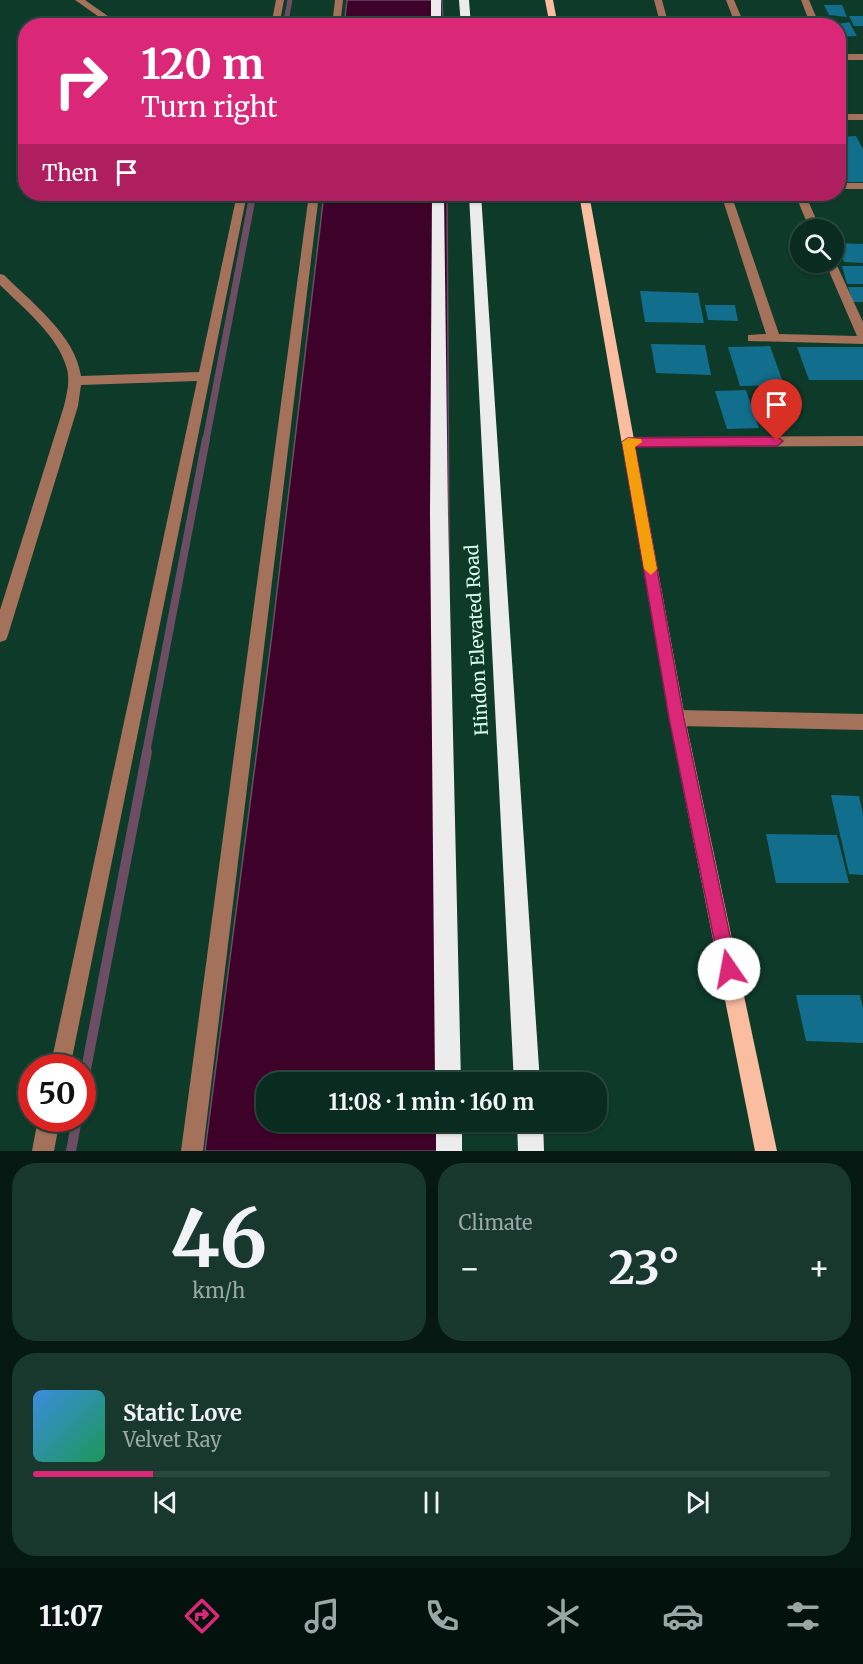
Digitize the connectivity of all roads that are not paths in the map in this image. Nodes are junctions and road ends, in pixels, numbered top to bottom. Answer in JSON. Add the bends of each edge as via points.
{"nodes":[{"id":1,"x":79,"y":0,"type":"edge"},
{"id":2,"x":280,"y":0,"type":"edge"},
{"id":3,"x":339,"y":0,"type":"edge"},
{"id":4,"x":436,"y":0,"type":"edge"},
{"id":5,"x":464,"y":0,"type":"edge"},
{"id":6,"x":549,"y":0,"type":"edge"},
{"id":7,"x":658,"y":0,"type":"edge"},
{"id":8,"x":730,"y":0,"type":"edge"},
{"id":9,"x":805,"y":0,"type":"edge"},
{"id":10,"x":106,"y":18,"type":"edge"},
{"id":11,"x":277,"y":18,"type":"edge"},
{"id":12,"x":337,"y":18,"type":"edge"},
{"id":13,"x":436,"y":18,"type":"edge"},
{"id":14,"x":465,"y":18,"type":"edge"},
{"id":15,"x":552,"y":18,"type":"edge"},
{"id":16,"x":663,"y":18,"type":"edge"},
{"id":17,"x":738,"y":18,"type":"edge"},
{"id":18,"x":813,"y":18,"type":"edge"},
{"id":19,"x":846,"y":57,"type":"edge"},
{"id":20,"x":863,"y":57,"type":"edge"},
{"id":21,"x":860,"y":117,"type":"edge"},
{"id":22,"x":863,"y":129,"type":"edge"},
{"id":23,"x":846,"y":186,"type":"edge"},
{"id":24,"x":863,"y":186,"type":"edge"},
{"id":25,"x":241,"y":201,"type":"edge"},
{"id":26,"x":313,"y":201,"type":"edge"},
{"id":27,"x":438,"y":201,"type":"edge"},
{"id":28,"x":475,"y":201,"type":"edge"},
{"id":29,"x":585,"y":201,"type":"edge"},
{"id":30,"x":728,"y":201,"type":"edge"},
{"id":31,"x":803,"y":201,"type":"edge"},
{"id":32,"x":811,"y":219,"type":"edge"},
{"id":33,"x":836,"y":273,"type":"edge"},
{"id":34,"x":0,"y":278,"type":"edge"},
{"id":35,"x":752,"y":338,"type":"dead end"},
{"id":36,"x":863,"y":338,"type":"edge"},
{"id":37,"x":774,"y":339,"type":"junction"},
{"id":38,"x":205,"y":376,"type":"junction"},
{"id":39,"x":76,"y":381,"type":"junction"},
{"id":40,"x":863,"y":441,"type":"edge"},
{"id":41,"x":628,"y":442,"type":"junction"},
{"id":42,"x":0,"y":635,"type":"edge"},
{"id":43,"x":677,"y":718,"type":"junction"},
{"id":44,"x":863,"y":722,"type":"edge"},
{"id":45,"x":63,"y":1054,"type":"edge"},
{"id":46,"x":448,"y":1072,"type":"edge"},
{"id":47,"x":526,"y":1072,"type":"edge"},
{"id":48,"x":47,"y":1132,"type":"edge"},
{"id":49,"x":449,"y":1132,"type":"edge"},
{"id":50,"x":530,"y":1132,"type":"edge"},
{"id":51,"x":43,"y":1151,"type":"edge"},
{"id":52,"x":192,"y":1151,"type":"edge"},
{"id":53,"x":449,"y":1151,"type":"edge"},
{"id":54,"x":531,"y":1151,"type":"edge"},
{"id":55,"x":766,"y":1151,"type":"edge"}],
"edges":[{"from":1,"to":10,"type":"street"},
{"from":2,"to":11,"type":"street"},
{"from":3,"to":12,"type":"street"},
{"from":4,"to":13,"type":"highway"},
{"from":5,"to":14,"type":"highway"},
{"from":6,"to":15,"type":"main road"},
{"from":7,"to":16,"type":"street"},
{"from":8,"to":17,"type":"street"},
{"from":9,"to":18,"type":"street"},
{"from":19,"to":20,"type":"street"},
{"from":21,"to":22,"type":"street"},
{"from":23,"to":24,"type":"street"},
{"from":25,"to":38,"type":"street"},
{"from":26,"to":52,"type":"street"},
{"from":27,"to":46,"type":"highway","name":"Hindon Elevated Road"},
{"from":28,"to":47,"type":"highway","name":"Hindon Elevated Road"},
{"from":29,"to":41,"type":"main road"},
{"from":30,"to":37,"type":"street"},
{"from":31,"to":32,"type":"street"},
{"from":33,"to":36,"type":"street"},
{"from":34,"to":39,"type":"street","via":[[57,338],[68,355]]},
{"from":35,"to":37,"type":"street"},
{"from":36,"to":37,"type":"street"},
{"from":38,"to":39,"type":"street"},
{"from":38,"to":45,"type":"street"},
{"from":39,"to":42,"type":"street"},
{"from":40,"to":41,"type":"street"},
{"from":41,"to":43,"type":"main road"},
{"from":43,"to":44,"type":"street"},
{"from":43,"to":55,"type":"main road"},
{"from":48,"to":51,"type":"street"},
{"from":49,"to":53,"type":"highway"},
{"from":50,"to":54,"type":"highway"}]}
